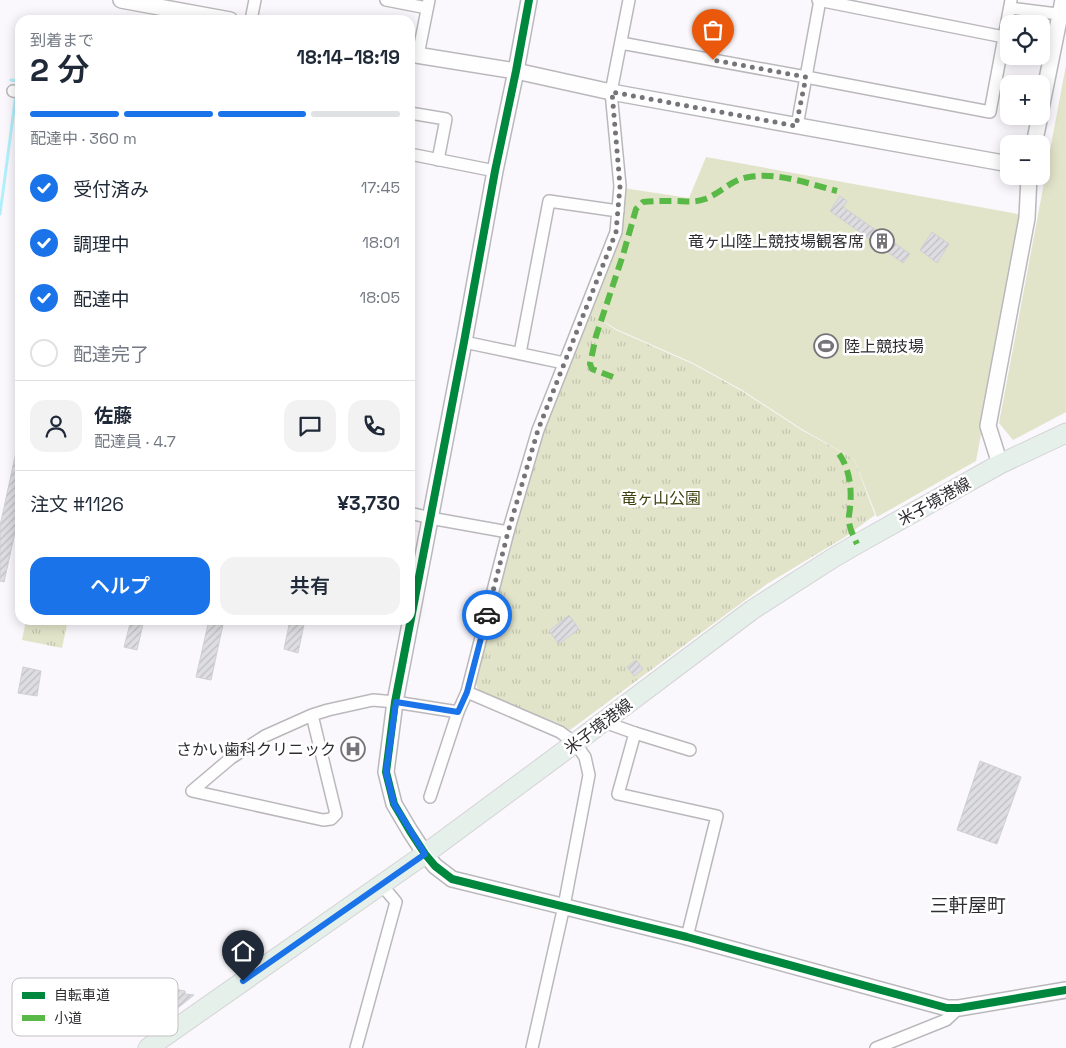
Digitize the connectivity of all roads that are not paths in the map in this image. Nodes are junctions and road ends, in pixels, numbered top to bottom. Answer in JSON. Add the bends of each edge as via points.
{"nodes":[{"id":1,"x":121,"y":0,"type":"edge"},
{"id":2,"x":254,"y":0,"type":"edge"},
{"id":3,"x":386,"y":0,"type":"edge"},
{"id":4,"x":529,"y":0,"type":"edge"},
{"id":5,"x":628,"y":0,"type":"edge"},
{"id":6,"x":819,"y":0,"type":"edge"},
{"id":7,"x":1063,"y":0,"type":"edge"},
{"id":8,"x":428,"y":4,"type":"edge"},
{"id":9,"x":1011,"y":4,"type":"edge"},
{"id":10,"x":203,"y":15,"type":"edge"},
{"id":11,"x":252,"y":15,"type":"edge"},
{"id":12,"x":1063,"y":15,"type":"edge"},
{"id":13,"x":1000,"y":36,"type":"edge"},
{"id":14,"x":620,"y":43,"type":"junction"},
{"id":15,"x":415,"y":50,"type":"edge"},
{"id":16,"x":415,"y":54,"type":"edge"},
{"id":17,"x":1000,"y":58,"type":"edge"},
{"id":18,"x":516,"y":70,"type":"junction"},
{"id":19,"x":1049,"y":75,"type":"edge"},
{"id":20,"x":806,"y":77,"type":"junction"},
{"id":21,"x":612,"y":92,"type":"junction"},
{"id":22,"x":415,"y":114,"type":"edge"},
{"id":23,"x":796,"y":126,"type":"junction"},
{"id":24,"x":415,"y":155,"type":"edge"},
{"id":25,"x":438,"y":160,"type":"junction"},
{"id":26,"x":1000,"y":162,"type":"edge"},
{"id":27,"x":495,"y":171,"type":"junction"},
{"id":28,"x":1029,"y":185,"type":"edge"},
{"id":29,"x":618,"y":211,"type":"junction"},
{"id":30,"x":464,"y":342,"type":"junction"},
{"id":31,"x":520,"y":353,"type":"junction"},
{"id":32,"x":564,"y":363,"type":"junction"},
{"id":33,"x":1066,"y":433,"type":"edge"},
{"id":34,"x":1000,"y":464,"type":"junction"},
{"id":35,"x":415,"y":514,"type":"edge"},
{"id":36,"x":430,"y":518,"type":"junction"},
{"id":37,"x":508,"y":532,"type":"junction"},
{"id":38,"x":415,"y":599,"type":"edge"},
{"id":39,"x":410,"y":625,"type":"edge"},
{"id":40,"x":467,"y":692,"type":"junction"},
{"id":41,"x":396,"y":702,"type":"junction"},
{"id":42,"x":458,"y":712,"type":"junction"},
{"id":43,"x":312,"y":715,"type":"junction"},
{"id":44,"x":604,"y":722,"type":"junction"},
{"id":45,"x":635,"y":733,"type":"junction"},
{"id":46,"x":576,"y":743,"type":"junction"},
{"id":47,"x":690,"y":750,"type":"dead end"},
{"id":48,"x":430,"y":797,"type":"dead end"},
{"id":49,"x":425,"y":854,"type":"junction"},
{"id":50,"x":381,"y":884,"type":"junction"},
{"id":51,"x":564,"y":906,"type":"junction"},
{"id":52,"x":687,"y":937,"type":"junction"},
{"id":53,"x":1066,"y":990,"type":"edge"},
{"id":54,"x":958,"y":1008,"type":"junction"},
{"id":55,"x":178,"y":1027,"type":"edge"},
{"id":56,"x":165,"y":1036,"type":"edge"},
{"id":57,"x":148,"y":1048,"type":"edge"},
{"id":58,"x":356,"y":1048,"type":"edge"},
{"id":59,"x":532,"y":1048,"type":"edge"},
{"id":60,"x":876,"y":1048,"type":"edge"}],
"edges":[{"from":1,"to":10,"type":"street"},
{"from":2,"to":11,"type":"street"},
{"from":3,"to":8,"type":"street"},
{"from":4,"to":18,"type":"street"},
{"from":5,"to":14,"type":"street"},
{"from":6,"to":13,"type":"street"},
{"from":6,"to":20,"type":"street"},
{"from":7,"to":12,"type":"street"},
{"from":8,"to":15,"type":"street"},
{"from":9,"to":12,"type":"street"},
{"from":12,"to":19,"type":"street"},
{"from":14,"to":20,"type":"street"},
{"from":14,"to":21,"type":"street"},
{"from":16,"to":18,"type":"street"},
{"from":17,"to":20,"type":"street","via":[[990,112]]},
{"from":18,"to":21,"type":"street"},
{"from":18,"to":27,"type":"street"},
{"from":20,"to":23,"type":"street"},
{"from":21,"to":23,"type":"street"},
{"from":21,"to":29,"type":"street","via":[[620,186]]},
{"from":22,"to":25,"type":"street","via":[[446,120]]},
{"from":23,"to":26,"type":"street"},
{"from":24,"to":25,"type":"street"},
{"from":25,"to":27,"type":"street"},
{"from":27,"to":30,"type":"street"},
{"from":28,"to":34,"type":"street","via":[[1027,218],[988,426]]},
{"from":29,"to":31,"type":"street","via":[[549,201]]},
{"from":29,"to":32,"type":"street","via":[[616,232]]},
{"from":30,"to":31,"type":"street"},
{"from":30,"to":36,"type":"street"},
{"from":31,"to":32,"type":"street"},
{"from":32,"to":37,"type":"street","via":[[538,430]]},
{"from":33,"to":34,"type":"main road","name":"米子境港線"},
{"from":34,"to":44,"type":"main road","name":"米子境港線","via":[[832,558],[752,610]]},
{"from":35,"to":36,"type":"street"},
{"from":36,"to":37,"type":"street"},
{"from":36,"to":38,"type":"street"},
{"from":37,"to":40,"type":"street"},
{"from":39,"to":41,"type":"street"},
{"from":40,"to":42,"type":"street"},
{"from":40,"to":46,"type":"street","via":[[560,732]]},
{"from":41,"to":42,"type":"street"},
{"from":41,"to":43,"type":"street","via":[[373,700]]},
{"from":41,"to":49,"type":"street","via":[[386,772],[394,804]]},
{"from":42,"to":48,"type":"street"},
{"from":43,"to":43,"type":"street","via":[[265,736],[231,758],[192,791],[323,820],[331,819],[336,814]]},
{"from":44,"to":45,"type":"street"},
{"from":44,"to":46,"type":"main road","name":"米子境港線"},
{"from":45,"to":47,"type":"street"},
{"from":45,"to":52,"type":"street","via":[[618,794],[717,816]]},
{"from":46,"to":49,"type":"main road","name":"米子境港線"},
{"from":46,"to":51,"type":"street","via":[[585,758],[589,775]]},
{"from":49,"to":50,"type":"main road","name":"米子境港線"},
{"from":49,"to":51,"type":"street","via":[[452,879]]},
{"from":50,"to":55,"type":"main road","name":"米子境港線"},
{"from":50,"to":58,"type":"street","via":[[396,902]]},
{"from":51,"to":52,"type":"street"},
{"from":51,"to":59,"type":"street"},
{"from":52,"to":54,"type":"street","via":[[947,1008]]},
{"from":53,"to":54,"type":"street"},
{"from":54,"to":60,"type":"street","via":[[946,1020]]},
{"from":56,"to":57,"type":"main road","name":"米子境港線"}]}
